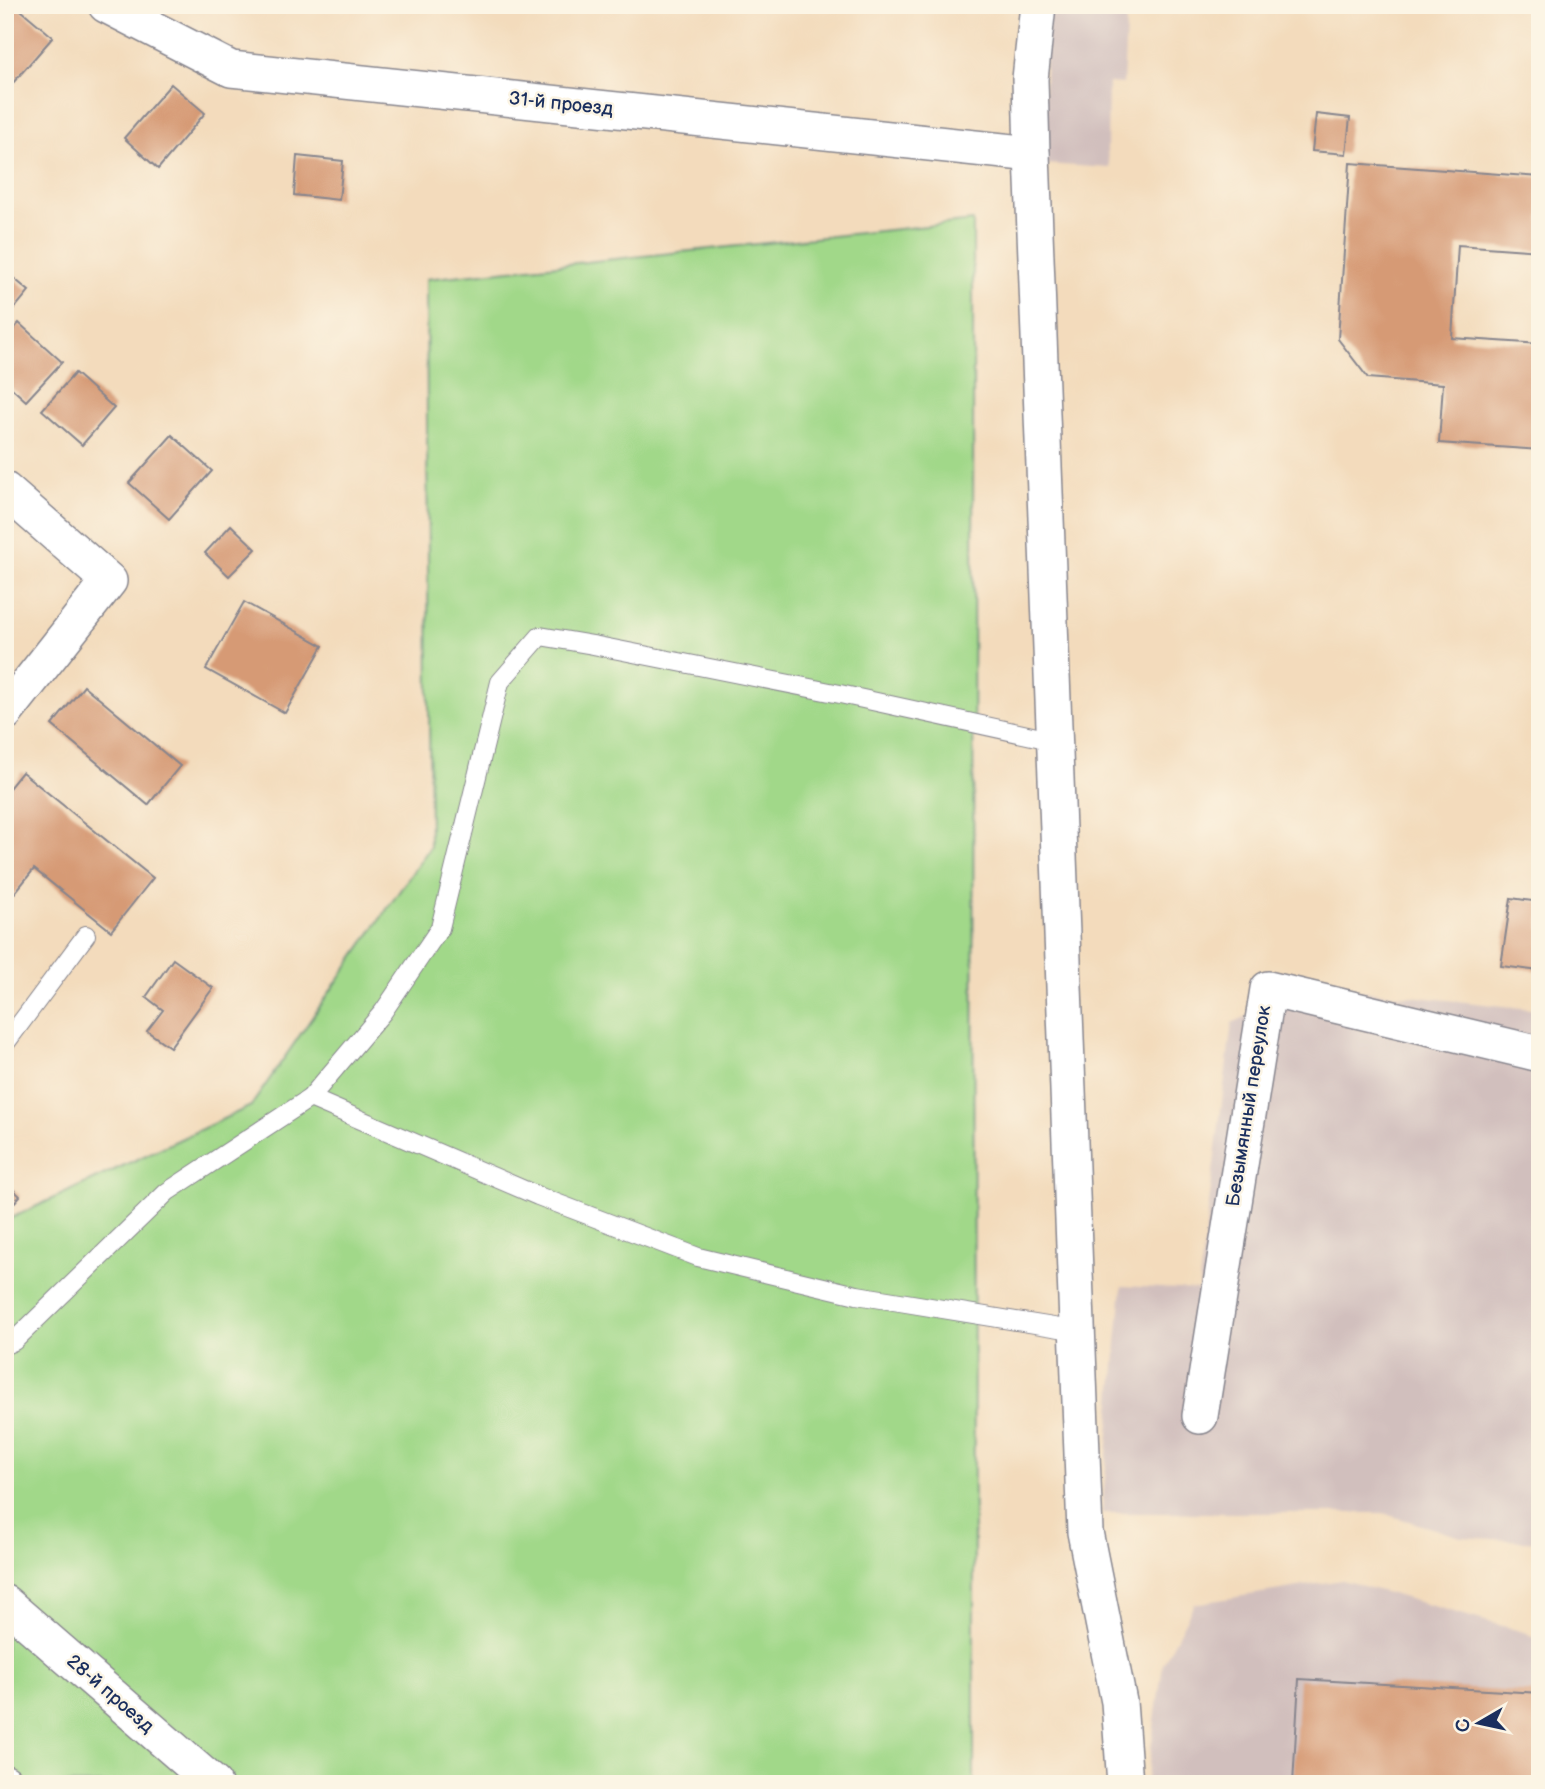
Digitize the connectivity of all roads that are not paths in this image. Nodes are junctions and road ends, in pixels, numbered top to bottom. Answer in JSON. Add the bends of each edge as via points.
{"nodes":[{"id":1,"x":106,"y":5,"type":"edge"},
{"id":2,"x":1038,"y":5,"type":"edge"},
{"id":3,"x":1032,"y":154,"type":"junction"},
{"id":4,"x":5,"y":490,"type":"edge"},
{"id":5,"x":5,"y":713,"type":"edge"},
{"id":6,"x":1055,"y":741,"type":"junction"},
{"id":7,"x":86,"y":935,"type":"dead end"},
{"id":8,"x":5,"y":1044,"type":"edge"},
{"id":9,"x":1540,"y":1054,"type":"edge"},
{"id":10,"x":310,"y":1098,"type":"junction"},
{"id":11,"x":1078,"y":1331,"type":"junction"},
{"id":12,"x":5,"y":1345,"type":"edge"},
{"id":13,"x":1200,"y":1416,"type":"dead end"},
{"id":14,"x":5,"y":1603,"type":"edge"},
{"id":15,"x":214,"y":1784,"type":"edge"},
{"id":16,"x":1125,"y":1784,"type":"edge"}],
"edges":[{"from":1,"to":3,"type":"street","name":"31-й проезд","via":[[231,69]]},
{"from":2,"to":3,"type":"street","via":[[1030,79]]},
{"from":3,"to":6,"type":"street"},
{"from":4,"to":5,"type":"street","via":[[109,581]]},
{"from":6,"to":10,"type":"lane","via":[[540,636],[500,682],[440,928],[383,1012]]},
{"from":6,"to":11,"type":"street"},
{"from":7,"to":8,"type":"lane"},
{"from":9,"to":13,"type":"street","name":"Безымянный переулок","via":[[1268,989]]},
{"from":10,"to":11,"type":"lane","via":[[538,1196],[698,1257],[857,1294]]},
{"from":10,"to":12,"type":"lane","via":[[167,1192]]},
{"from":11,"to":16,"type":"street","via":[[1085,1532],[1119,1702]]},
{"from":14,"to":15,"type":"street","name":"28-й проезд"}]}
